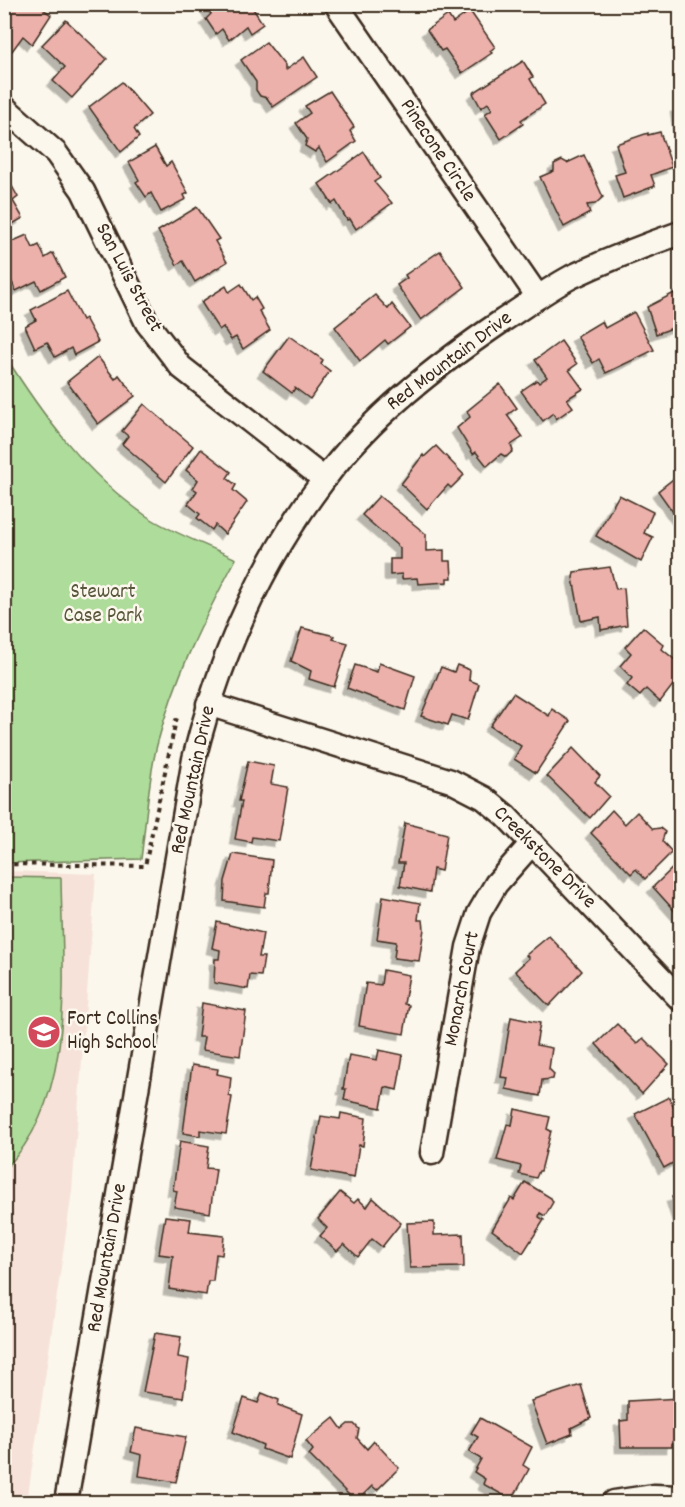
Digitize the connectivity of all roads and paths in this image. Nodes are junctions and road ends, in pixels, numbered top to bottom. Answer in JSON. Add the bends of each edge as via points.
{"nodes":[{"id":1,"x":336,"y":4,"type":"edge"},
{"id":2,"x":4,"y":107,"type":"edge"},
{"id":3,"x":681,"y":233,"type":"edge"},
{"id":4,"x":538,"y":297,"type":"junction"},
{"id":5,"x":324,"y":479,"type":"junction"},
{"id":6,"x":208,"y":704,"type":"junction"},
{"id":7,"x":176,"y":720,"type":"dead end"},
{"id":8,"x":532,"y":843,"type":"junction"},
{"id":9,"x":4,"y":864,"type":"edge"},
{"id":10,"x":681,"y":999,"type":"edge"},
{"id":11,"x":432,"y":1153,"type":"dead end"},
{"id":12,"x":681,"y":1497,"type":"edge"},
{"id":13,"x":66,"y":1503,"type":"edge"},
{"id":14,"x":614,"y":1503,"type":"edge"}],
"edges":[{"from":1,"to":4,"type":"street","name":"Pinecone Circle"},
{"from":2,"to":5,"type":"street","name":"San Luis Street","via":[[56,153],[83,191],[147,323],[181,368]]},
{"from":3,"to":4,"type":"street","name":"Red Mountain Drive","via":[[623,253]]},
{"from":4,"to":5,"type":"street","name":"Red Mountain Drive","via":[[386,411]]},
{"from":5,"to":6,"type":"street","name":"Red Mountain Drive","via":[[268,567]]},
{"from":6,"to":8,"type":"street","name":"Creekstone Drive","via":[[452,781],[484,798]]},
{"from":6,"to":13,"type":"street","name":"Red Mountain Drive","via":[[194,759]]},
{"from":7,"to":9,"type":"path","via":[[145,866]]},
{"from":8,"to":10,"type":"street","name":"Creekstone Drive"},
{"from":8,"to":11,"type":"street","name":"Monarch Court","via":[[496,884],[479,913],[468,947]]},
{"from":12,"to":14,"type":"street","via":[[654,1496]]}]}
